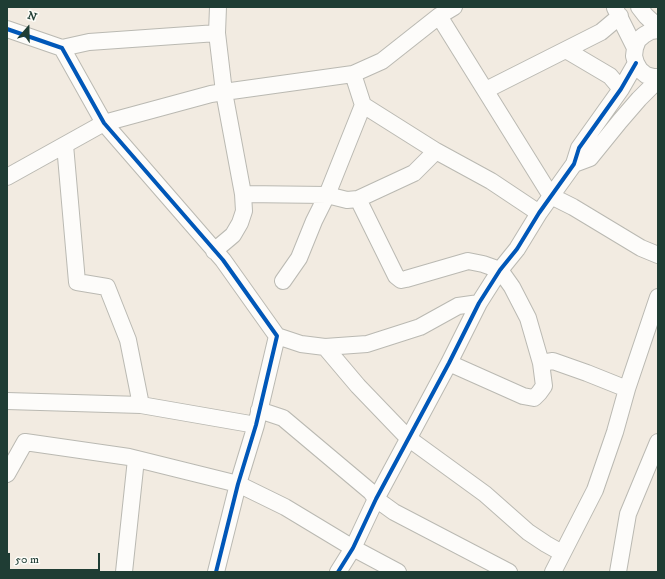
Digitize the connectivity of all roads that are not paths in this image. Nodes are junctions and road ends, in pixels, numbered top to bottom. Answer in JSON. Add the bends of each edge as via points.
{"nodes":[{"id":1,"x":218,"y":7,"type":"edge"},
{"id":2,"x":454,"y":7,"type":"edge"},
{"id":3,"x":639,"y":7,"type":"edge"},
{"id":4,"x":617,"y":12,"type":"edge"},
{"id":5,"x":439,"y":16,"type":"junction"},
{"id":6,"x":658,"y":27,"type":"edge"},
{"id":7,"x":7,"y":29,"type":"edge"},
{"id":8,"x":658,"y":30,"type":"edge"},
{"id":9,"x":217,"y":33,"type":"junction"},
{"id":10,"x":62,"y":48,"type":"junction"},
{"id":11,"x":566,"y":50,"type":"junction"},
{"id":12,"x":635,"y":56,"type":"junction"},
{"id":13,"x":353,"y":74,"type":"junction"},
{"id":14,"x":658,"y":79,"type":"edge"},
{"id":15,"x":621,"y":89,"type":"junction"},
{"id":16,"x":486,"y":90,"type":"junction"},
{"id":17,"x":224,"y":92,"type":"junction"},
{"id":18,"x":363,"y":105,"type":"junction"},
{"id":19,"x":104,"y":123,"type":"junction"},
{"id":20,"x":66,"y":145,"type":"junction"},
{"id":21,"x":436,"y":151,"type":"junction"},
{"id":22,"x":574,"y":164,"type":"junction"},
{"id":23,"x":7,"y":177,"type":"edge"},
{"id":24,"x":243,"y":194,"type":"junction"},
{"id":25,"x":327,"y":195,"type":"junction"},
{"id":26,"x":551,"y":196,"type":"junction"},
{"id":27,"x":358,"y":199,"type":"junction"},
{"id":28,"x":539,"y":213,"type":"junction"},
{"id":29,"x":214,"y":251,"type":"junction"},
{"id":30,"x":658,"y":254,"type":"edge"},
{"id":31,"x":500,"y":270,"type":"junction"},
{"id":32,"x":283,"y":281,"type":"dead end"},
{"id":33,"x":658,"y":297,"type":"edge"},
{"id":34,"x":479,"y":303,"type":"junction"},
{"id":35,"x":277,"y":336,"type":"junction"},
{"id":36,"x":325,"y":347,"type":"junction"},
{"id":37,"x":449,"y":363,"type":"junction"},
{"id":38,"x":541,"y":363,"type":"junction"},
{"id":39,"x":627,"y":389,"type":"junction"},
{"id":40,"x":7,"y":401,"type":"edge"},
{"id":41,"x":141,"y":405,"type":"junction"},
{"id":42,"x":257,"y":417,"type":"junction"},
{"id":43,"x":408,"y":438,"type":"junction"},
{"id":44,"x":658,"y":442,"type":"edge"},
{"id":45,"x":136,"y":459,"type":"junction"},
{"id":46,"x":7,"y":474,"type":"edge"},
{"id":47,"x":238,"y":484,"type":"junction"},
{"id":48,"x":376,"y":499,"type":"junction"},
{"id":49,"x":353,"y":548,"type":"junction"},
{"id":50,"x":562,"y":553,"type":"junction"},
{"id":51,"x":124,"y":572,"type":"edge"},
{"id":52,"x":216,"y":572,"type":"edge"},
{"id":53,"x":338,"y":572,"type":"edge"},
{"id":54,"x":398,"y":572,"type":"edge"},
{"id":55,"x":509,"y":572,"type":"edge"},
{"id":56,"x":553,"y":572,"type":"edge"},
{"id":57,"x":618,"y":572,"type":"edge"}],
"edges":[{"from":1,"to":9,"type":"street"},
{"from":2,"to":5,"type":"street"},
{"from":3,"to":6,"type":"street"},
{"from":4,"to":11,"type":"street","via":[[601,32]]},
{"from":4,"to":12,"type":"street"},
{"from":5,"to":13,"type":"street","via":[[382,61]]},
{"from":5,"to":16,"type":"street"},
{"from":7,"to":10,"type":"street"},
{"from":8,"to":12,"type":"street","via":[[651,31],[638,40]]},
{"from":9,"to":10,"type":"street","via":[[89,42]]},
{"from":9,"to":17,"type":"street"},
{"from":10,"to":19,"type":"street"},
{"from":11,"to":15,"type":"street","via":[[610,76]]},
{"from":11,"to":16,"type":"street"},
{"from":12,"to":14,"type":"street","via":[[640,70]]},
{"from":12,"to":15,"type":"street"},
{"from":13,"to":17,"type":"street"},
{"from":13,"to":18,"type":"street"},
{"from":14,"to":22,"type":"street","via":[[590,158]]},
{"from":15,"to":22,"type":"street","via":[[579,148]]},
{"from":16,"to":26,"type":"street"},
{"from":17,"to":19,"type":"street"},
{"from":17,"to":24,"type":"street"},
{"from":18,"to":21,"type":"street"},
{"from":18,"to":25,"type":"street"},
{"from":19,"to":20,"type":"street"},
{"from":19,"to":29,"type":"street"},
{"from":20,"to":23,"type":"street"},
{"from":20,"to":41,"type":"street","via":[[77,282],[107,287],[128,340]]},
{"from":21,"to":27,"type":"street","via":[[414,173]]},
{"from":21,"to":28,"type":"street","via":[[491,181]]},
{"from":22,"to":26,"type":"street"},
{"from":24,"to":25,"type":"street"},
{"from":24,"to":29,"type":"street","via":[[244,211],[240,223],[233,235]]},
{"from":25,"to":27,"type":"street","via":[[347,200]]},
{"from":25,"to":32,"type":"street","via":[[299,258]]},
{"from":26,"to":28,"type":"street"},
{"from":26,"to":30,"type":"street","via":[[641,248]]},
{"from":27,"to":31,"type":"street","via":[[396,276],[401,280],[468,261]]},
{"from":28,"to":31,"type":"street","via":[[517,249]]},
{"from":29,"to":35,"type":"street"},
{"from":31,"to":34,"type":"street"},
{"from":31,"to":38,"type":"street","via":[[528,318]]},
{"from":33,"to":39,"type":"street"},
{"from":34,"to":36,"type":"street","via":[[458,306],[420,327],[367,344]]},
{"from":34,"to":37,"type":"street"},
{"from":35,"to":36,"type":"street","via":[[301,344]]},
{"from":35,"to":42,"type":"street"},
{"from":36,"to":43,"type":"street"},
{"from":37,"to":38,"type":"street","via":[[523,396],[534,398],[544,386]]},
{"from":37,"to":43,"type":"street"},
{"from":38,"to":39,"type":"street","via":[[553,361]]},
{"from":39,"to":50,"type":"street","via":[[595,490]]},
{"from":40,"to":41,"type":"street"},
{"from":41,"to":42,"type":"street"},
{"from":42,"to":47,"type":"street"},
{"from":42,"to":48,"type":"street","via":[[282,418],[371,492]]},
{"from":43,"to":48,"type":"street"},
{"from":43,"to":50,"type":"street","via":[[485,494],[528,532]]},
{"from":44,"to":57,"type":"street","via":[[628,514]]},
{"from":45,"to":46,"type":"street","via":[[26,442]]},
{"from":45,"to":47,"type":"street"},
{"from":45,"to":51,"type":"street"},
{"from":47,"to":49,"type":"street","via":[[285,507]]},
{"from":47,"to":52,"type":"street"},
{"from":48,"to":49,"type":"street"},
{"from":48,"to":55,"type":"street","via":[[394,512]]},
{"from":49,"to":53,"type":"street"},
{"from":49,"to":54,"type":"street"},
{"from":50,"to":56,"type":"street"}]}
